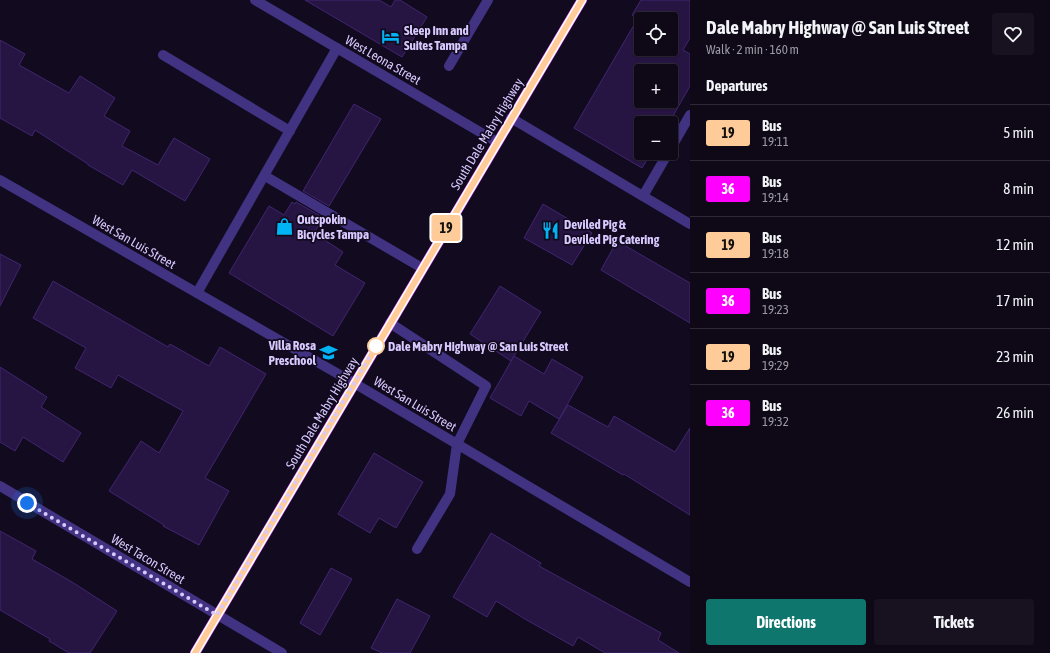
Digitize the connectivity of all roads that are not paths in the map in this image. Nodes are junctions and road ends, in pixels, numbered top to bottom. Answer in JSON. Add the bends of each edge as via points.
{"nodes":[{"id":1,"x":255,"y":0,"type":"edge"},
{"id":2,"x":488,"y":0,"type":"edge"},
{"id":3,"x":582,"y":0,"type":"edge"},
{"id":4,"x":337,"y":48,"type":"junction"},
{"id":5,"x":163,"y":55,"type":"dead end"},
{"id":6,"x":449,"y":66,"type":"dead end"},
{"id":7,"x":690,"y":115,"type":"edge"},
{"id":8,"x":511,"y":118,"type":"junction"},
{"id":9,"x":290,"y":131,"type":"junction"},
{"id":10,"x":678,"y":136,"type":"edge"},
{"id":11,"x":497,"y":142,"type":"junction"},
{"id":12,"x":664,"y":160,"type":"edge"},
{"id":13,"x":264,"y":176,"type":"junction"},
{"id":14,"x":0,"y":180,"type":"edge"},
{"id":15,"x":643,"y":196,"type":"junction"},
{"id":16,"x":689,"y":221,"type":"edge"},
{"id":17,"x":422,"y":268,"type":"junction"},
{"id":18,"x":198,"y":294,"type":"junction"},
{"id":19,"x":390,"y":323,"type":"junction"},
{"id":20,"x":354,"y":383,"type":"junction"},
{"id":21,"x":457,"y":444,"type":"junction"},
{"id":22,"x":0,"y":486,"type":"edge"},
{"id":23,"x":417,"y":550,"type":"dead end"},
{"id":24,"x":690,"y":582,"type":"edge"},
{"id":25,"x":217,"y":615,"type":"junction"},
{"id":26,"x":195,"y":653,"type":"edge"},
{"id":27,"x":282,"y":653,"type":"edge"}],
"edges":[{"from":1,"to":4,"type":"street","name":"West Leona Street"},
{"from":2,"to":6,"type":"street"},
{"from":3,"to":8,"type":"main road","name":"South Dale Mabry Highway"},
{"from":4,"to":9,"type":"street"},
{"from":4,"to":11,"type":"street","name":"West Leona Street"},
{"from":5,"to":9,"type":"street"},
{"from":7,"to":10,"type":"street"},
{"from":8,"to":11,"type":"main road","name":"South Dale Mabry Highway"},
{"from":8,"to":15,"type":"street"},
{"from":9,"to":13,"type":"street"},
{"from":11,"to":17,"type":"main road","name":"South Dale Mabry Highway"},
{"from":12,"to":15,"type":"street"},
{"from":13,"to":17,"type":"street"},
{"from":13,"to":18,"type":"street"},
{"from":14,"to":18,"type":"street","name":"West San Luis Street"},
{"from":15,"to":16,"type":"street"},
{"from":17,"to":19,"type":"main road","name":"South Dale Mabry Highway"},
{"from":18,"to":20,"type":"street","name":"West San Luis Street"},
{"from":19,"to":20,"type":"main road","name":"South Dale Mabry Highway"},
{"from":19,"to":21,"type":"street","via":[[486,386]]},
{"from":20,"to":21,"type":"street","name":"West San Luis Street"},
{"from":20,"to":25,"type":"main road","name":"South Dale Mabry Highway"},
{"from":21,"to":23,"type":"street","via":[[450,494]]},
{"from":21,"to":24,"type":"street","name":"West San Luis Street"},
{"from":22,"to":25,"type":"street","name":"West Tacon Street"},
{"from":25,"to":26,"type":"main road","name":"South Dale Mabry Highway"},
{"from":25,"to":27,"type":"street","name":"West Tacon Street"}]}
